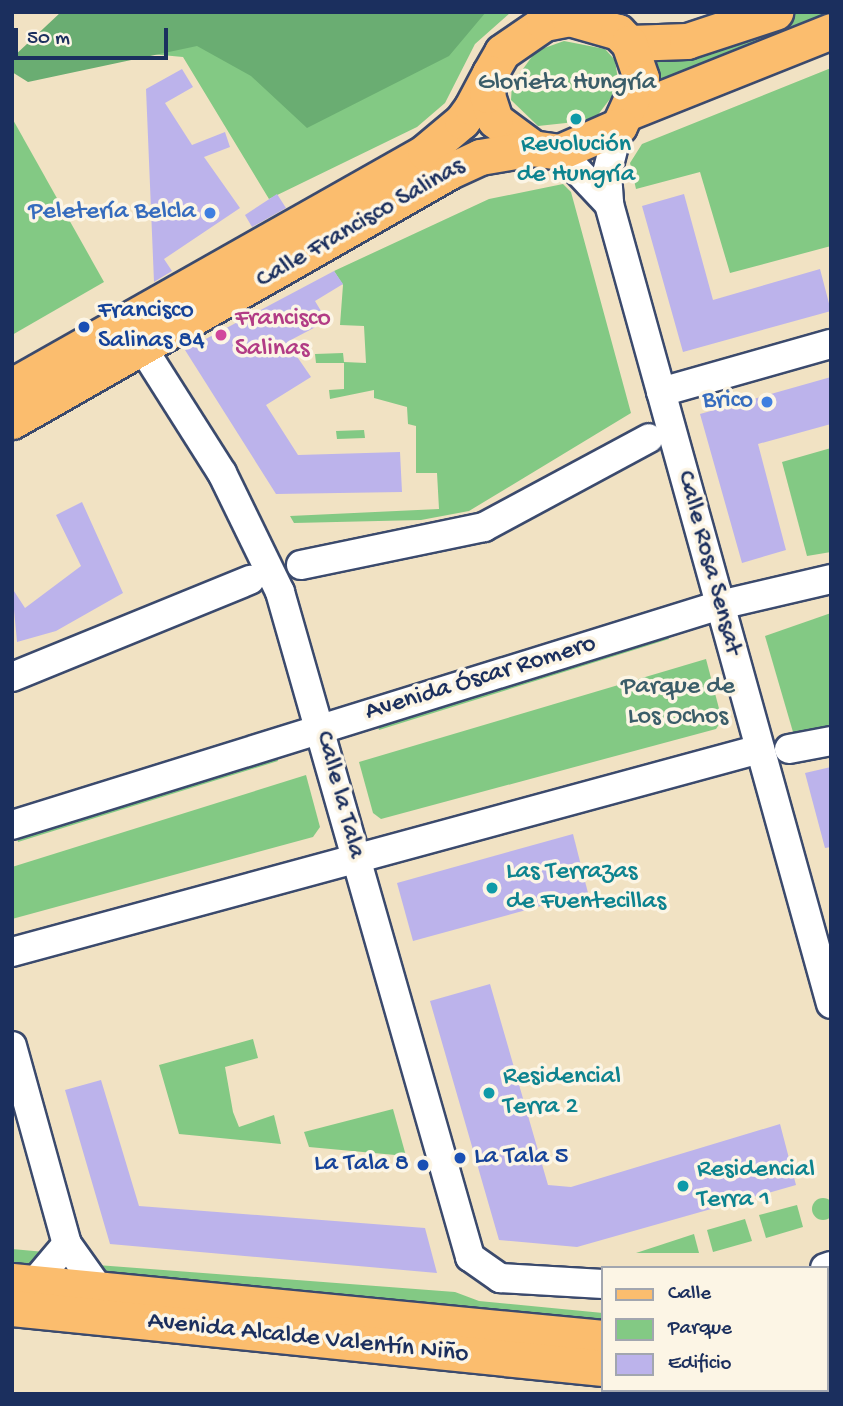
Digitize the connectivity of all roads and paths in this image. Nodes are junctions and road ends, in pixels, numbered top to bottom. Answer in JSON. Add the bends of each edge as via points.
{"nodes":[{"id":1,"x":775,"y":12,"type":"edge"},
{"id":2,"x":557,"y":16,"type":"edge"},
{"id":3,"x":620,"y":29,"type":"edge"},
{"id":4,"x":831,"y":31,"type":"edge"},
{"id":5,"x":490,"y":73,"type":"junction"},
{"id":6,"x":625,"y":118,"type":"junction"},
{"id":7,"x":546,"y":150,"type":"junction"},
{"id":8,"x":609,"y":204,"type":"junction"},
{"id":9,"x":831,"y":344,"type":"edge"},
{"id":10,"x":142,"y":347,"type":"junction"},
{"id":11,"x":12,"y":386,"type":"edge"},
{"id":12,"x":661,"y":392,"type":"junction"},
{"id":13,"x":12,"y":421,"type":"edge"},
{"id":14,"x":649,"y":438,"type":"dead end"},
{"id":15,"x":301,"y":565,"type":"dead end"},
{"id":16,"x":831,"y":579,"type":"edge"},
{"id":17,"x":250,"y":580,"type":"dead end"},
{"id":18,"x":720,"y":605,"type":"junction"},
{"id":19,"x":12,"y":677,"type":"edge"},
{"id":20,"x":321,"y":729,"type":"junction"},
{"id":21,"x":831,"y":740,"type":"edge"},
{"id":22,"x":760,"y":749,"type":"junction"},
{"id":23,"x":789,"y":749,"type":"dead end"},
{"id":24,"x":12,"y":825,"type":"edge"},
{"id":25,"x":357,"y":859,"type":"junction"},
{"id":26,"x":12,"y":953,"type":"edge"},
{"id":27,"x":831,"y":1004,"type":"edge"},
{"id":28,"x":12,"y":1046,"type":"edge"},
{"id":29,"x":67,"y":1244,"type":"junction"},
{"id":30,"x":602,"y":1284,"type":"edge"},
{"id":31,"x":99,"y":1289,"type":"junction"},
{"id":32,"x":19,"y":1291,"type":"edge"},
{"id":33,"x":602,"y":1338,"type":"edge"},
{"id":34,"x":602,"y":1368,"type":"edge"}],
"edges":[{"from":1,"to":3,"type":"main road","via":[[687,41]]},
{"from":2,"to":3,"type":"main road"},
{"from":2,"to":5,"type":"main road","via":[[520,35]]},
{"from":3,"to":6,"type":"main road","via":[[641,78]]},
{"from":4,"to":6,"type":"main road"},
{"from":5,"to":7,"type":"main road","via":[[487,95],[495,120]]},
{"from":5,"to":11,"type":"main road","name":"Calle Francisco Salinas","via":[[462,121],[425,152]]},
{"from":6,"to":7,"type":"main road"},
{"from":6,"to":8,"type":"street","name":"Calle Rosa Sensat","via":[[607,173]]},
{"from":7,"to":8,"type":"street","name":"Calle Rosa Sensat"},
{"from":7,"to":10,"type":"main road","name":"Calle Francisco Salinas","via":[[457,167]]},
{"from":8,"to":12,"type":"street","name":"Calle Rosa Sensat"},
{"from":9,"to":12,"type":"street"},
{"from":10,"to":13,"type":"main road","name":"Calle Francisco Salinas"},
{"from":10,"to":20,"type":"street","name":"Calle la Tala","via":[[257,536]]},
{"from":12,"to":18,"type":"street","name":"Calle Rosa Sensat"},
{"from":14,"to":15,"type":"street","via":[[484,527]]},
{"from":16,"to":18,"type":"street","name":"Avenida Óscar Romero"},
{"from":17,"to":19,"type":"street"},
{"from":18,"to":20,"type":"street","name":"Avenida Óscar Romero"},
{"from":18,"to":22,"type":"street","name":"Calle Rosa Sensat"},
{"from":20,"to":24,"type":"street","name":"Avenida Óscar Romero"},
{"from":20,"to":25,"type":"street","name":"Calle la Tala"},
{"from":21,"to":23,"type":"street"},
{"from":22,"to":25,"type":"street"},
{"from":22,"to":27,"type":"street","name":"Calle Rosa Sensat"},
{"from":25,"to":26,"type":"street"},
{"from":25,"to":30,"type":"street","name":"Calle la Tala","via":[[464,1244],[478,1266],[500,1278]]},
{"from":28,"to":29,"type":"street"},
{"from":29,"to":31,"type":"street"},
{"from":29,"to":32,"type":"street"},
{"from":31,"to":32,"type":"main road","name":"Avenida Alcalde Valentín Niño"},
{"from":31,"to":33,"type":"main road","name":"Avenida Alcalde Valentín Niño"},
{"from":32,"to":34,"type":"main road","name":"Avenida Alcalde Valentín Niño"}]}
